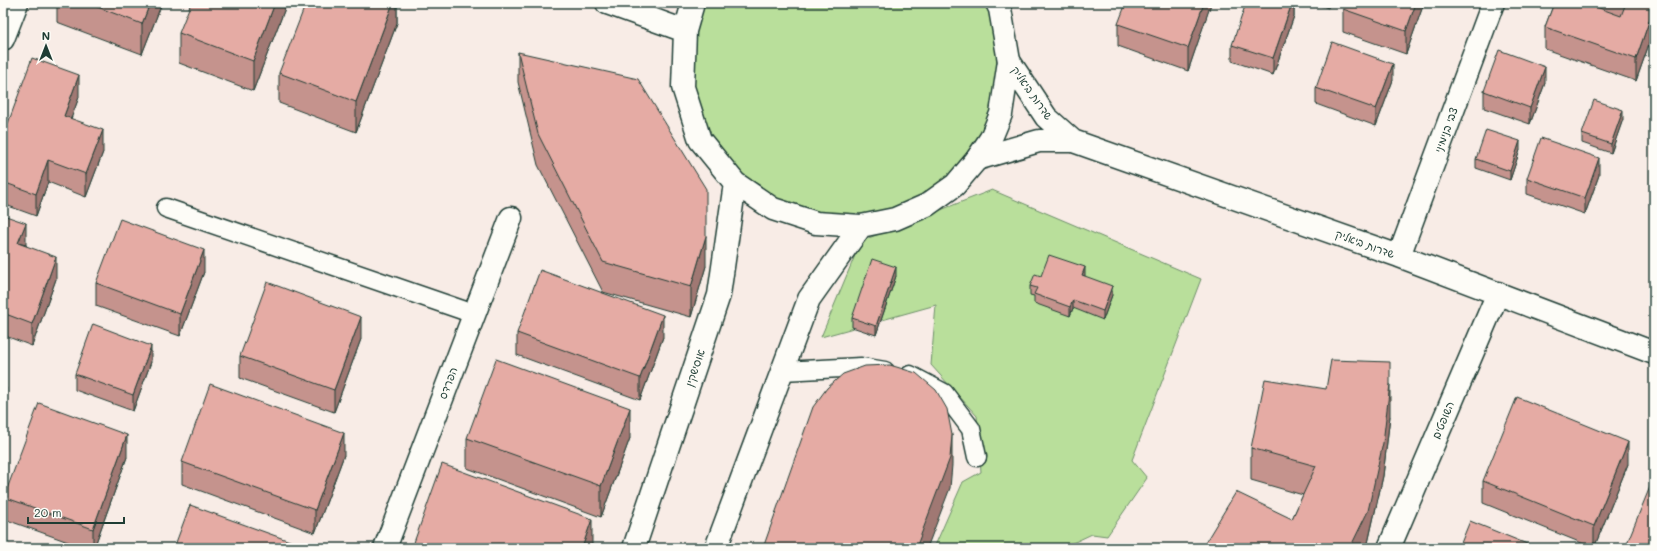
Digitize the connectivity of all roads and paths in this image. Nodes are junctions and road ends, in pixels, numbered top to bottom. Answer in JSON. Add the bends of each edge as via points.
{"nodes":[{"id":1,"x":17,"y":3,"type":"edge"},
{"id":2,"x":607,"y":3,"type":"edge"},
{"id":3,"x":693,"y":3,"type":"edge"},
{"id":4,"x":996,"y":3,"type":"edge"},
{"id":5,"x":1493,"y":3,"type":"edge"},
{"id":6,"x":685,"y":31,"type":"junction"},
{"id":7,"x":3,"y":39,"type":"edge"},
{"id":8,"x":1009,"y":61,"type":"junction"},
{"id":9,"x":1073,"y":141,"type":"junction"},
{"id":10,"x":978,"y":159,"type":"junction"},
{"id":11,"x":735,"y":183,"type":"junction"},
{"id":12,"x":166,"y":208,"type":"dead end"},
{"id":13,"x":511,"y":218,"type":"dead end"},
{"id":14,"x":861,"y":226,"type":"junction"},
{"id":15,"x":1399,"y":256,"type":"junction"},
{"id":16,"x":1498,"y":293,"type":"junction"},
{"id":17,"x":474,"y":314,"type":"junction"},
{"id":18,"x":1654,"y":353,"type":"edge"},
{"id":19,"x":782,"y":371,"type":"junction"},
{"id":20,"x":977,"y":457,"type":"dead end"},
{"id":21,"x":386,"y":548,"type":"edge"},
{"id":22,"x":634,"y":548,"type":"edge"},
{"id":23,"x":716,"y":548,"type":"edge"},
{"id":24,"x":1389,"y":548,"type":"edge"}],
"edges":[{"from":1,"to":7,"type":"street"},
{"from":2,"to":6,"type":"street"},
{"from":3,"to":6,"type":"street"},
{"from":4,"to":8,"type":"street","via":[[1000,9]]},
{"from":5,"to":15,"type":"street","name":"צבי בנימיני"},
{"from":6,"to":11,"type":"street","via":[[683,87],[700,140]]},
{"from":8,"to":9,"type":"street","name":"שדרות ביאליק","via":[[1046,117]]},
{"from":8,"to":10,"type":"street","via":[[1001,114],[991,138]]},
{"from":9,"to":10,"type":"street","name":"שדרות ביאליק","via":[[1039,141]]},
{"from":9,"to":15,"type":"street","name":"שדרות ביאליק"},
{"from":10,"to":14,"type":"street","via":[[955,185],[927,205],[895,219]]},
{"from":11,"to":14,"type":"street","via":[[773,209],[787,214],[816,223]]},
{"from":11,"to":22,"type":"street","name":"אוסישקין","via":[[719,295]]},
{"from":12,"to":17,"type":"lane"},
{"from":13,"to":17,"type":"street","name":"הפרדס"},
{"from":14,"to":19,"type":"street","via":[[809,299]]},
{"from":15,"to":16,"type":"street","name":"שדרות ביאליק"},
{"from":16,"to":18,"type":"street","name":"שדרות ביאליק"},
{"from":16,"to":24,"type":"street","name":"השופטים"},
{"from":17,"to":21,"type":"street","name":"הפרדס"},
{"from":19,"to":20,"type":"lane","via":[[861,367],[912,375],[944,393],[971,428]]},
{"from":19,"to":23,"type":"street"}]}
